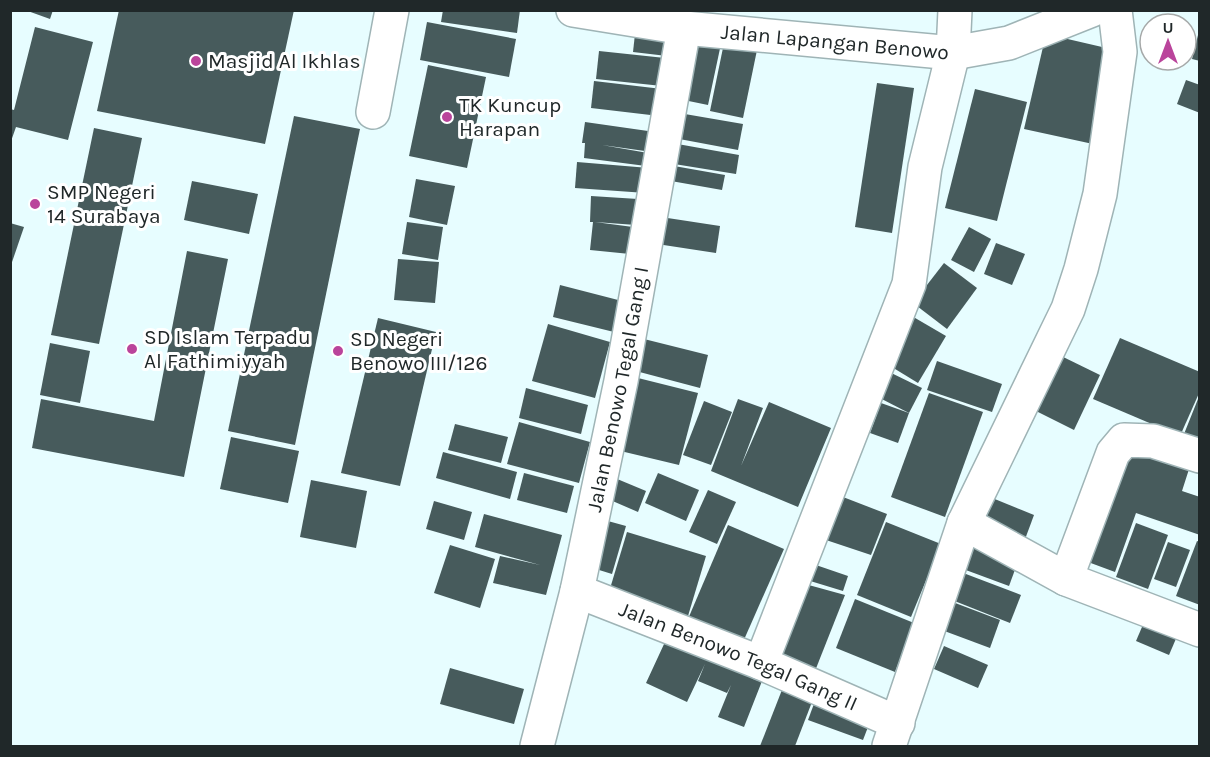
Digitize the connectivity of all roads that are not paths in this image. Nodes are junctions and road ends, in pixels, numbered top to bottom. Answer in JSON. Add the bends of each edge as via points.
{"nodes":[{"id":1,"x":392,"y":10,"type":"edge"},
{"id":2,"x":573,"y":10,"type":"edge"},
{"id":3,"x":955,"y":10,"type":"edge"},
{"id":4,"x":1092,"y":10,"type":"edge"},
{"id":5,"x":1114,"y":10,"type":"edge"},
{"id":6,"x":684,"y":28,"type":"junction"},
{"id":7,"x":953,"y":53,"type":"junction"},
{"id":8,"x":373,"y":112,"type":"dead end"},
{"id":9,"x":1200,"y":456,"type":"edge"},
{"id":10,"x":964,"y":523,"type":"junction"},
{"id":11,"x":1065,"y":579,"type":"junction"},
{"id":12,"x":577,"y":591,"type":"junction"},
{"id":13,"x":1200,"y":630,"type":"edge"},
{"id":14,"x":761,"y":663,"type":"junction"},
{"id":15,"x":894,"y":735,"type":"edge"},
{"id":16,"x":537,"y":747,"type":"edge"}],
"edges":[{"from":1,"to":8,"type":"street"},
{"from":2,"to":6,"type":"street","name":"Jalan Lapangan Benowo"},
{"from":3,"to":7,"type":"street"},
{"from":4,"to":7,"type":"street","name":"Jalan Lapangan Benowo","via":[[1009,43]]},
{"from":5,"to":10,"type":"street","via":[[1120,52],[1100,194],[1081,269],[1068,309]]},
{"from":6,"to":7,"type":"street","name":"Jalan Lapangan Benowo"},
{"from":6,"to":12,"type":"street","name":"Jalan Benowo Tegal Gang I","via":[[621,381]]},
{"from":7,"to":14,"type":"street","via":[[925,167],[909,284]]},
{"from":9,"to":11,"type":"street","via":[[1153,441],[1124,440],[1113,453]]},
{"from":10,"to":11,"type":"street"},
{"from":10,"to":15,"type":"street"},
{"from":11,"to":13,"type":"street"},
{"from":12,"to":14,"type":"street","name":"Jalan Benowo Tegal Gang II"},
{"from":12,"to":16,"type":"street","name":"Jalan Benowo Tegal Gang I"},
{"from":14,"to":15,"type":"street","name":"Jalan Benowo Tegal Gang II"}]}
